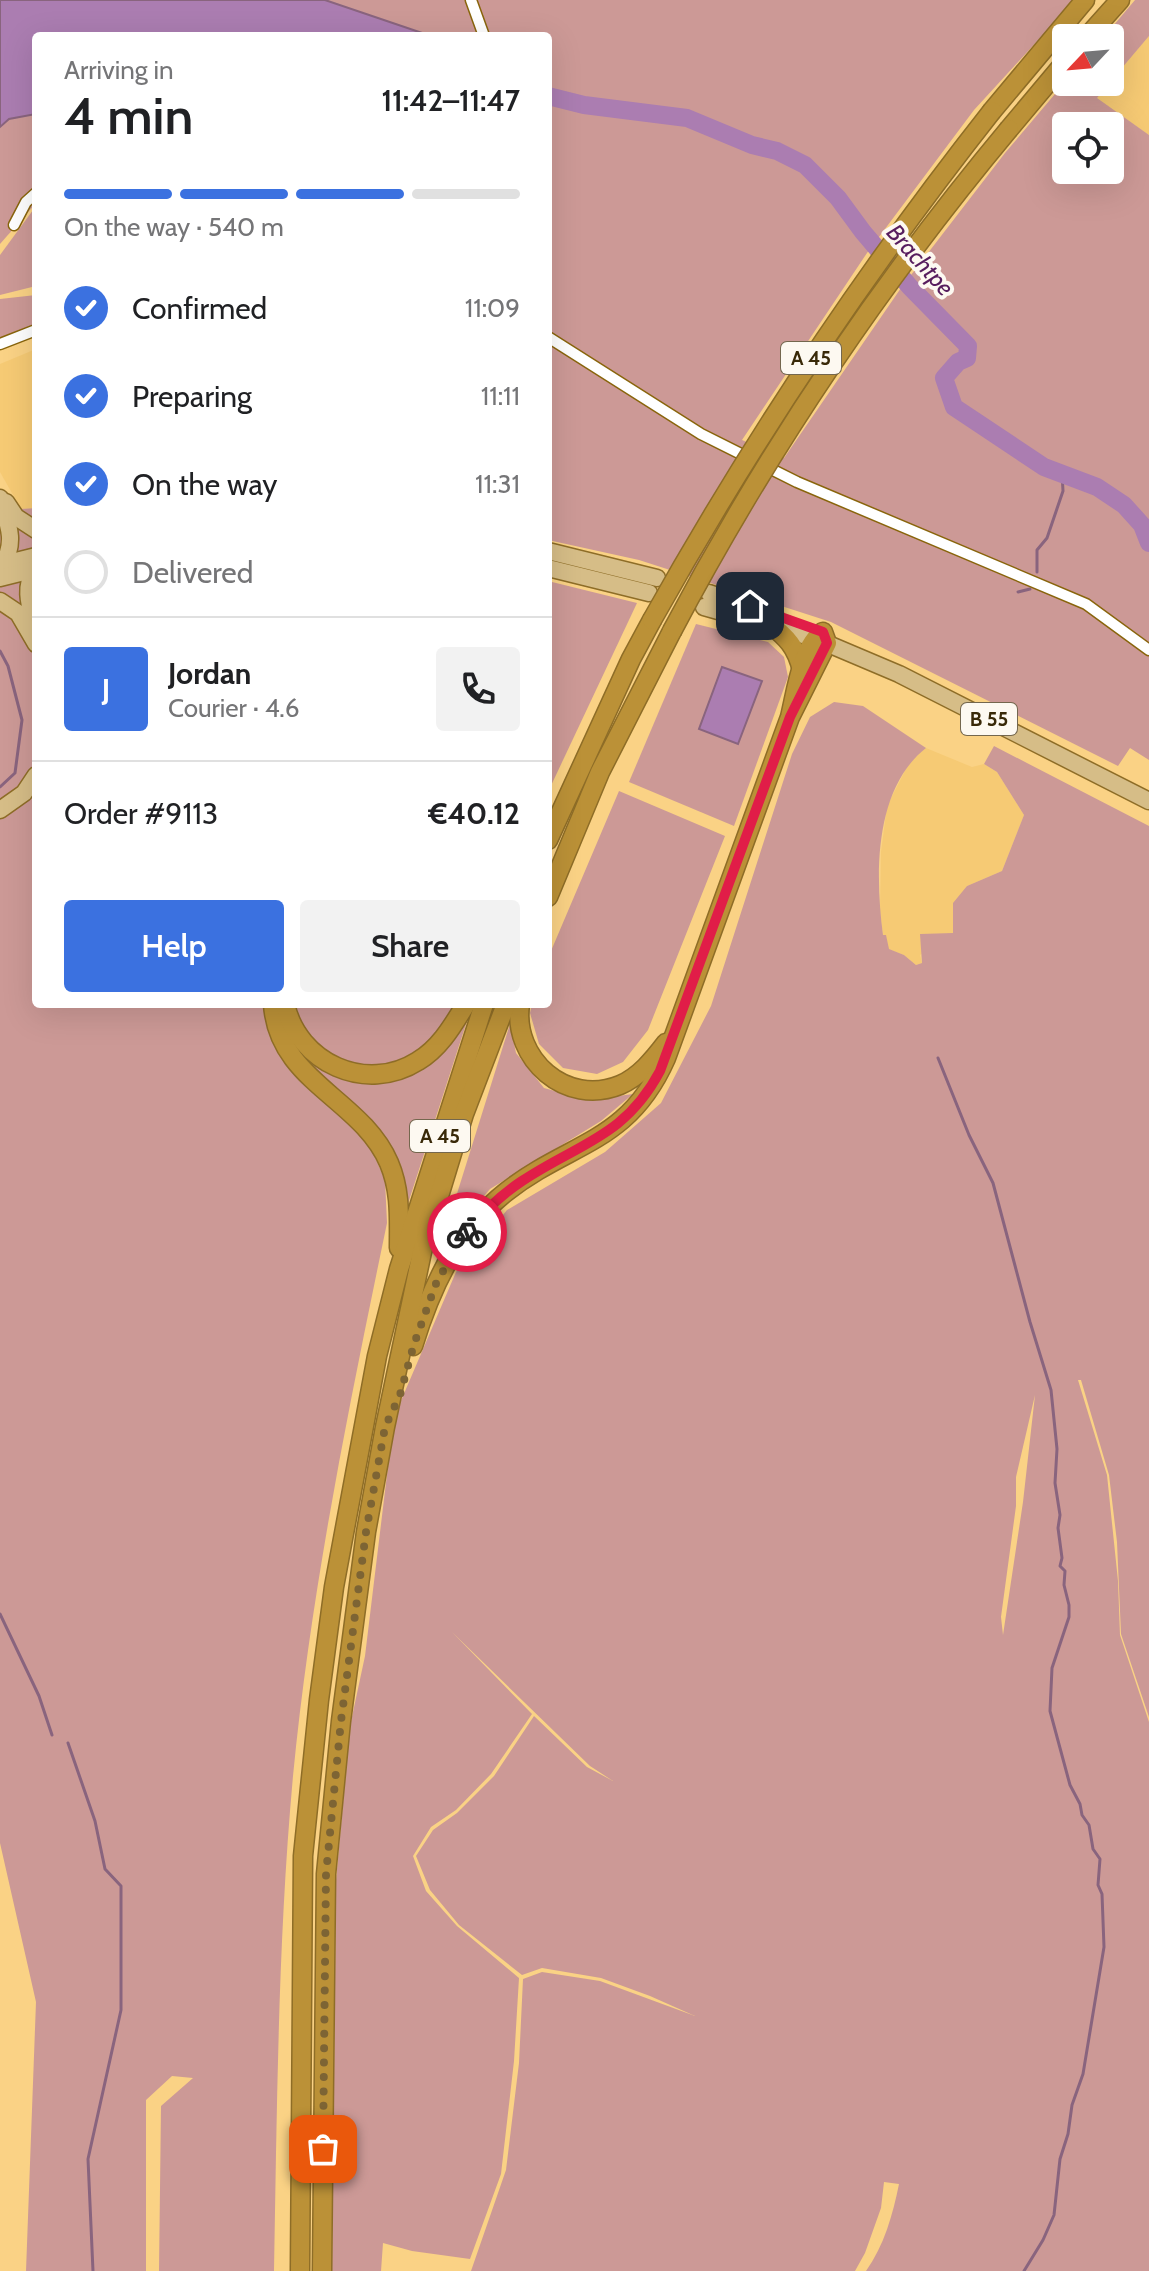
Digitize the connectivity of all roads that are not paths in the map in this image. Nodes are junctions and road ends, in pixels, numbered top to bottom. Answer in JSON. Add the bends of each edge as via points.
{"nodes":[{"id":1,"x":471,"y":0,"type":"edge"},
{"id":2,"x":1085,"y":0,"type":"edge"},
{"id":3,"x":1120,"y":0,"type":"edge"},
{"id":4,"x":1099,"y":24,"type":"edge"},
{"id":5,"x":483,"y":32,"type":"edge"},
{"id":6,"x":1052,"y":78,"type":"edge"},
{"id":7,"x":32,"y":197,"type":"edge"},
{"id":8,"x":14,"y":225,"type":"dead end"},
{"id":9,"x":32,"y":332,"type":"edge"},
{"id":10,"x":552,"y":340,"type":"edge"},
{"id":11,"x":0,"y":344,"type":"edge"},
{"id":12,"x":0,"y":492,"type":"edge"},
{"id":13,"x":0,"y":498,"type":"edge"},
{"id":14,"x":32,"y":527,"type":"edge"},
{"id":15,"x":552,"y":552,"type":"edge"},
{"id":16,"x":32,"y":557,"type":"edge"},
{"id":17,"x":1,"y":569,"type":"edge"},
{"id":18,"x":32,"y":569,"type":"edge"},
{"id":19,"x":552,"y":569,"type":"edge"},
{"id":20,"x":32,"y":574,"type":"edge"},
{"id":21,"x":0,"y":601,"type":"edge"},
{"id":22,"x":32,"y":612,"type":"edge"},
{"id":23,"x":769,"y":623,"type":"junction"},
{"id":24,"x":32,"y":637,"type":"edge"},
{"id":25,"x":821,"y":637,"type":"junction"},
{"id":26,"x":1149,"y":650,"type":"edge"},
{"id":27,"x":802,"y":670,"type":"junction"},
{"id":28,"x":790,"y":717,"type":"junction"},
{"id":29,"x":32,"y":781,"type":"edge"},
{"id":30,"x":1149,"y":801,"type":"edge"},
{"id":31,"x":0,"y":810,"type":"edge"},
{"id":32,"x":552,"y":831,"type":"edge"},
{"id":33,"x":552,"y":887,"type":"edge"},
{"id":34,"x":274,"y":1008,"type":"edge"},
{"id":35,"x":287,"y":1008,"type":"edge"},
{"id":36,"x":463,"y":1008,"type":"edge"},
{"id":37,"x":483,"y":1008,"type":"edge"},
{"id":38,"x":504,"y":1008,"type":"edge"},
{"id":39,"x":520,"y":1008,"type":"edge"},
{"id":40,"x":674,"y":1031,"type":"junction"},
{"id":41,"x":399,"y":1269,"type":"junction"},
{"id":42,"x":385,"y":1427,"type":"junction"},
{"id":43,"x":300,"y":2271,"type":"edge"},
{"id":44,"x":322,"y":2271,"type":"edge"}],
"edges":[{"from":1,"to":5,"type":"street"},
{"from":2,"to":32,"type":"highway","number":"A 45","bridge":true,"via":[[885,250],[802,370],[652,620]]},
{"from":3,"to":4,"type":"highway"},
{"from":6,"to":33,"type":"highway","number":"A 45","bridge":true,"via":[[916,244],[815,387],[730,524],[600,772]]},
{"from":7,"to":8,"type":"street"},
{"from":9,"to":11,"type":"street"},
{"from":10,"to":26,"type":"street","via":[[701,434],[797,482],[1086,604]]},
{"from":12,"to":14,"type":"main road","via":[[16,517]]},
{"from":13,"to":17,"type":"main road","via":[[11,542]]},
{"from":15,"to":19,"type":"main road","via":[[653,585]]},
{"from":16,"to":17,"type":"main road"},
{"from":17,"to":18,"type":"main road"},
{"from":20,"to":22,"type":"main road","via":[[27,590]]},
{"from":21,"to":24,"type":"main road","via":[[18,613]]},
{"from":23,"to":25,"type":"main road","number":"B 55"},
{"from":23,"to":25,"type":"main road","via":[[707,600]]},
{"from":23,"to":27,"type":"highway","via":[[791,640]]},
{"from":25,"to":27,"type":"highway"},
{"from":25,"to":28,"type":"highway"},
{"from":25,"to":30,"type":"main road","number":"B 55","via":[[901,670]]},
{"from":27,"to":28,"type":"highway"},
{"from":28,"to":40,"type":"highway"},
{"from":29,"to":31,"type":"main road"},
{"from":34,"to":41,"type":"highway","via":[[290,1056],[370,1132],[385,1154],[399,1200]]},
{"from":35,"to":36,"type":"highway","via":[[296,1031],[317,1056],[367,1075],[418,1061],[445,1037]]},
{"from":37,"to":41,"type":"highway","number":"A 45"},
{"from":38,"to":42,"type":"highway","number":"A 45","via":[[464,1114],[422,1252]]},
{"from":39,"to":40,"type":"highway","via":[[520,1031],[533,1060],[547,1075],[574,1088],[603,1089],[631,1079]]},
{"from":40,"to":42,"type":"highway","via":[[660,1071],[628,1116],[507,1192],[467,1232],[437,1281]]},
{"from":41,"to":43,"type":"highway","number":"A 45","via":[[377,1356],[334,1587],[306,1825]]},
{"from":42,"to":44,"type":"highway","number":"A 45","via":[[341,1721],[326,1874]]}]}
